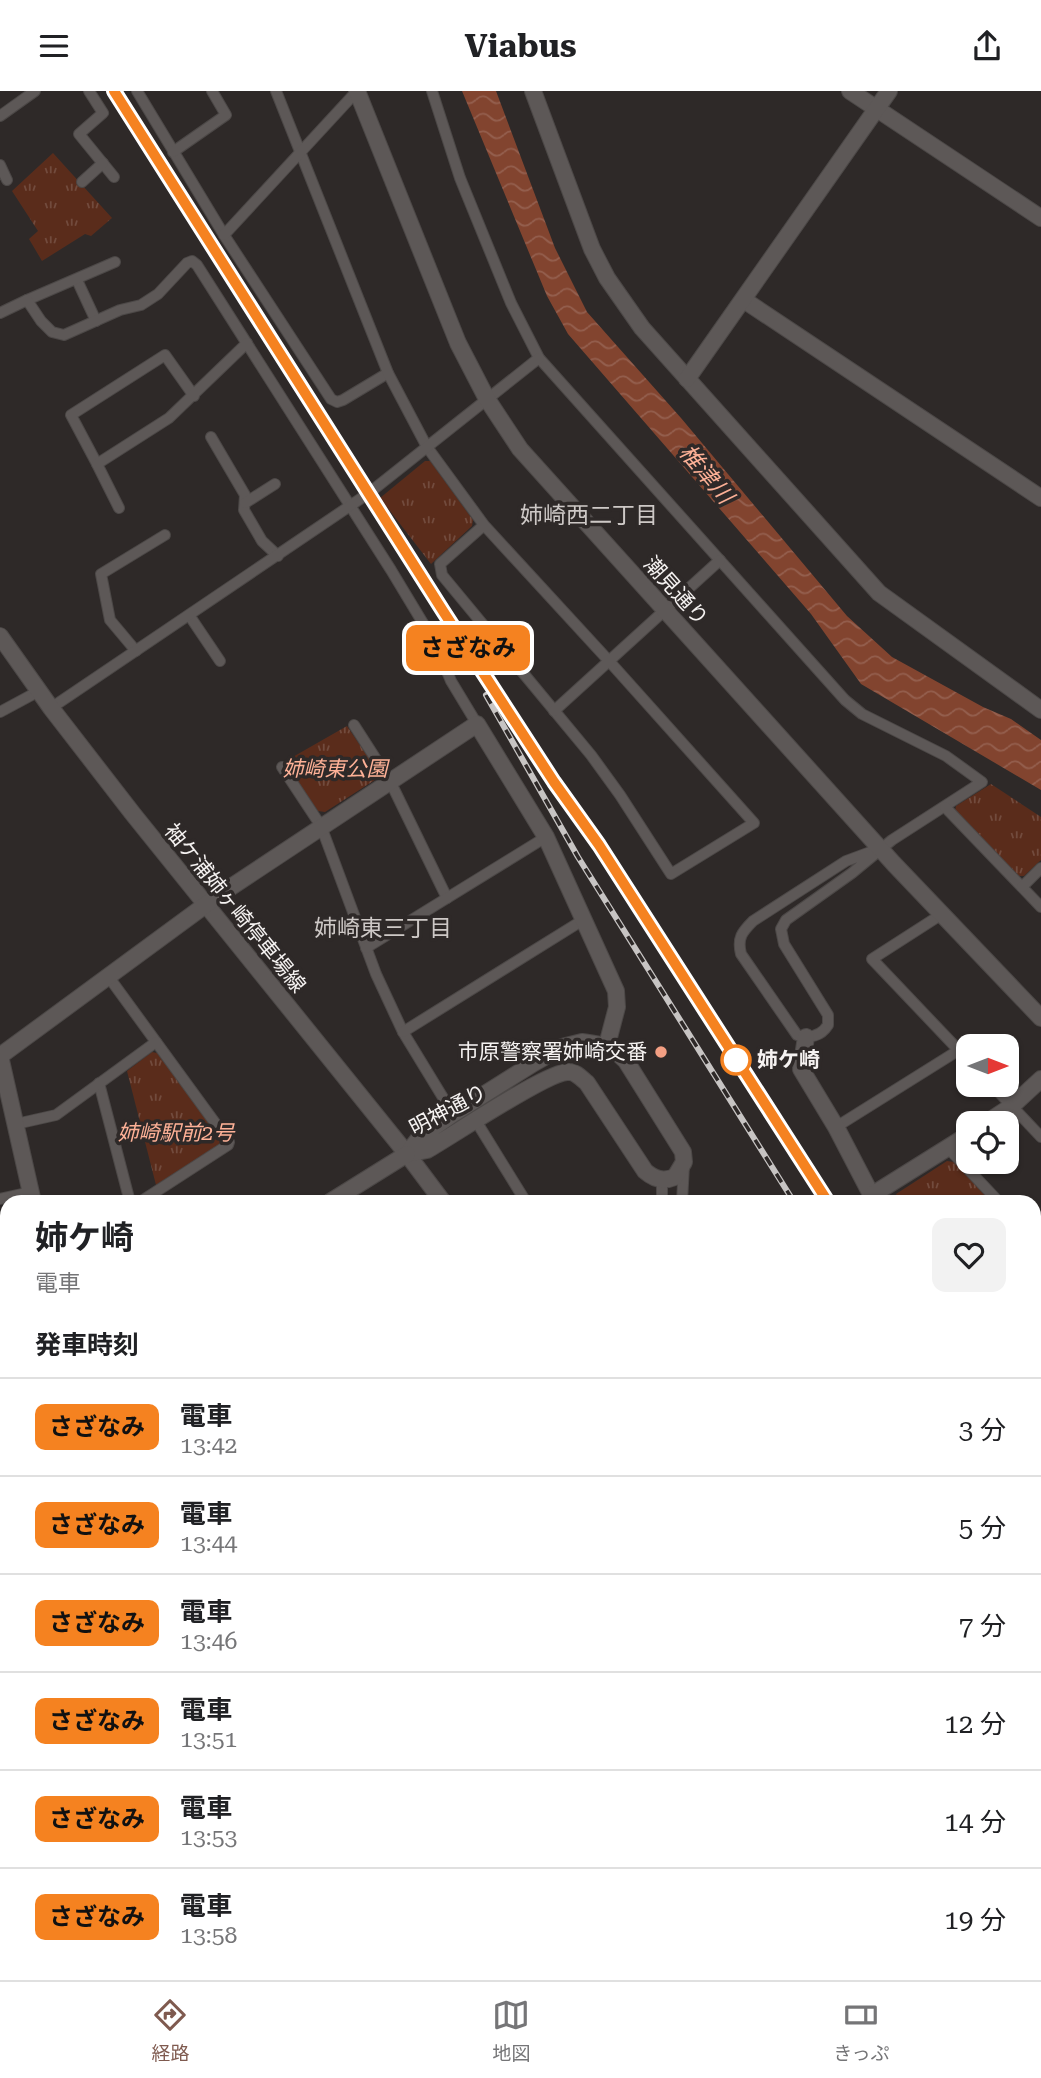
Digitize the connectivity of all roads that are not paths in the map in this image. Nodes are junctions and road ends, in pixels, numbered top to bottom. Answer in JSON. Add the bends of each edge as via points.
{"nodes":[{"id":1,"x":35,"y":91,"type":"edge"},
{"id":2,"x":89,"y":91,"type":"edge"},
{"id":3,"x":136,"y":91,"type":"edge"},
{"id":4,"x":212,"y":91,"type":"edge"},
{"id":5,"x":276,"y":91,"type":"edge"},
{"id":6,"x":357,"y":91,"type":"edge"},
{"id":7,"x":432,"y":91,"type":"edge"},
{"id":8,"x":533,"y":91,"type":"edge"},
{"id":9,"x":850,"y":91,"type":"edge"},
{"id":10,"x":889,"y":91,"type":"edge"},
{"id":11,"x":877,"y":108,"type":"junction"},
{"id":12,"x":0,"y":116,"type":"edge"},
{"id":13,"x":173,"y":152,"type":"junction"},
{"id":14,"x":300,"y":153,"type":"junction"},
{"id":15,"x":103,"y":163,"type":"junction"},
{"id":16,"x":0,"y":165,"type":"edge"},
{"id":17,"x":114,"y":177,"type":"dead end"},
{"id":18,"x":7,"y":180,"type":"dead end"},
{"id":19,"x":82,"y":183,"type":"dead end"},
{"id":20,"x":1041,"y":218,"type":"edge"},
{"id":21,"x":224,"y":235,"type":"junction"},
{"id":22,"x":115,"y":262,"type":"dead end"},
{"id":23,"x":77,"y":280,"type":"junction"},
{"id":24,"x":27,"y":300,"type":"junction"},
{"id":25,"x":744,"y":300,"type":"junction"},
{"id":26,"x":0,"y":313,"type":"edge"},
{"id":27,"x":96,"y":321,"type":"junction"},
{"id":28,"x":247,"y":343,"type":"junction"},
{"id":29,"x":538,"y":358,"type":"junction"},
{"id":30,"x":388,"y":373,"type":"junction"},
{"id":31,"x":687,"y":379,"type":"junction"},
{"id":32,"x":194,"y":396,"type":"junction"},
{"id":33,"x":487,"y":399,"type":"junction"},
{"id":34,"x":211,"y":437,"type":"dead end"},
{"id":35,"x":427,"y":447,"type":"junction"},
{"id":36,"x":97,"y":464,"type":"junction"},
{"id":37,"x":275,"y":484,"type":"dead end"},
{"id":38,"x":1041,"y":498,"type":"edge"},
{"id":39,"x":245,"y":503,"type":"junction"},
{"id":40,"x":113,"y":504,"type":"dead end"},
{"id":41,"x":350,"y":506,"type":"junction"},
{"id":42,"x":484,"y":525,"type":"junction"},
{"id":43,"x":165,"y":535,"type":"dead end"},
{"id":44,"x":278,"y":556,"type":"junction"},
{"id":45,"x":720,"y":560,"type":"junction"},
{"id":46,"x":665,"y":611,"type":"junction"},
{"id":47,"x":189,"y":615,"type":"junction"},
{"id":48,"x":0,"y":636,"type":"edge"},
{"id":49,"x":136,"y":652,"type":"junction"},
{"id":50,"x":220,"y":661,"type":"dead end"},
{"id":51,"x":609,"y":661,"type":"junction"},
{"id":52,"x":39,"y":691,"type":"junction"},
{"id":53,"x":51,"y":708,"type":"junction"},
{"id":54,"x":1041,"y":710,"type":"edge"},
{"id":55,"x":554,"y":711,"type":"junction"},
{"id":56,"x":0,"y":712,"type":"edge"},
{"id":57,"x":477,"y":724,"type":"junction"},
{"id":58,"x":354,"y":725,"type":"dead end"},
{"id":59,"x":282,"y":767,"type":"dead end"},
{"id":60,"x":390,"y":781,"type":"junction"},
{"id":61,"x":945,"y":807,"type":"junction"},
{"id":62,"x":321,"y":826,"type":"junction"},
{"id":63,"x":546,"y":837,"type":"junction"},
{"id":64,"x":881,"y":848,"type":"junction"},
{"id":65,"x":1041,"y":868,"type":"edge"},
{"id":66,"x":1022,"y":887,"type":"junction"},
{"id":67,"x":447,"y":898,"type":"junction"},
{"id":68,"x":205,"y":904,"type":"junction"},
{"id":69,"x":1041,"y":907,"type":"edge"},
{"id":70,"x":942,"y":914,"type":"junction"},
{"id":71,"x":583,"y":920,"type":"junction"},
{"id":72,"x":366,"y":948,"type":"junction"},
{"id":73,"x":108,"y":976,"type":"junction"},
{"id":74,"x":1041,"y":1018,"type":"edge"},
{"id":75,"x":403,"y":1032,"type":"junction"},
{"id":76,"x":806,"y":1038,"type":"junction"},
{"id":77,"x":156,"y":1042,"type":"junction"},
{"id":78,"x":607,"y":1045,"type":"junction"},
{"id":79,"x":956,"y":1048,"type":"edge"},
{"id":80,"x":956,"y":1051,"type":"edge"},
{"id":81,"x":1041,"y":1079,"type":"edge"},
{"id":82,"x":99,"y":1083,"type":"junction"},
{"id":83,"x":1003,"y":1097,"type":"edge"},
{"id":84,"x":1012,"y":1106,"type":"junction"},
{"id":85,"x":1004,"y":1111,"type":"edge"},
{"id":86,"x":453,"y":1114,"type":"junction"},
{"id":87,"x":476,"y":1121,"type":"junction"},
{"id":88,"x":16,"y":1124,"type":"junction"},
{"id":89,"x":836,"y":1127,"type":"junction"},
{"id":90,"x":1041,"y":1137,"type":"edge"},
{"id":91,"x":956,"y":1142,"type":"edge"},
{"id":92,"x":947,"y":1148,"type":"junction"},
{"id":93,"x":407,"y":1154,"type":"junction"},
{"id":94,"x":684,"y":1162,"type":"junction"},
{"id":95,"x":662,"y":1180,"type":"junction"},
{"id":96,"x":32,"y":1195,"type":"edge"},
{"id":97,"x":128,"y":1195,"type":"edge"},
{"id":98,"x":151,"y":1195,"type":"edge"},
{"id":99,"x":341,"y":1195,"type":"edge"},
{"id":100,"x":438,"y":1195,"type":"edge"},
{"id":101,"x":522,"y":1195,"type":"edge"},
{"id":102,"x":662,"y":1195,"type":"edge"},
{"id":103,"x":682,"y":1195,"type":"edge"},
{"id":104,"x":872,"y":1195,"type":"edge"},
{"id":105,"x":880,"y":1195,"type":"edge"},
{"id":106,"x":992,"y":1195,"type":"edge"}],
"edges":[{"from":1,"to":12,"type":"street"},
{"from":2,"to":15,"type":"street","via":[[103,113],[79,134]]},
{"from":3,"to":13,"type":"street"},
{"from":4,"to":13,"type":"street","via":[[226,115]]},
{"from":5,"to":14,"type":"street"},
{"from":6,"to":14,"type":"street"},
{"from":6,"to":33,"type":"street","name":"潮見通り","via":[[457,343]]},
{"from":7,"to":29,"type":"street","via":[[460,178]]},
{"from":8,"to":31,"type":"street","via":[[607,278],[642,328]]},
{"from":9,"to":11,"type":"street"},
{"from":10,"to":11,"type":"street"},
{"from":11,"to":20,"type":"street"},
{"from":11,"to":25,"type":"street"},
{"from":13,"to":21,"type":"street"},
{"from":14,"to":21,"type":"street"},
{"from":14,"to":30,"type":"street"},
{"from":15,"to":17,"type":"street"},
{"from":15,"to":19,"type":"street"},
{"from":16,"to":18,"type":"street"},
{"from":21,"to":30,"type":"street","via":[[331,399],[343,401]]},
{"from":22,"to":23,"type":"street"},
{"from":23,"to":24,"type":"street"},
{"from":23,"to":27,"type":"street"},
{"from":24,"to":26,"type":"street"},
{"from":24,"to":27,"type":"street","via":[[52,333],[72,333]]},
{"from":25,"to":31,"type":"street"},
{"from":25,"to":38,"type":"street"},
{"from":27,"to":28,"type":"street","via":[[141,305],[192,261]]},
{"from":28,"to":32,"type":"street"},
{"from":28,"to":41,"type":"street"},
{"from":29,"to":33,"type":"street"},
{"from":29,"to":45,"type":"street"},
{"from":30,"to":35,"type":"street"},
{"from":31,"to":54,"type":"street","via":[[879,593]]},
{"from":32,"to":36,"type":"street","via":[[169,418]]},
{"from":32,"to":36,"type":"street","via":[[165,355],[71,415]]},
{"from":33,"to":35,"type":"street"},
{"from":33,"to":46,"type":"street","name":"潮見通り","via":[[520,449]]},
{"from":34,"to":39,"type":"street","via":[[245,495]]},
{"from":35,"to":41,"type":"street"},
{"from":35,"to":42,"type":"street"},
{"from":36,"to":40,"type":"street"},
{"from":37,"to":39,"type":"street"},
{"from":39,"to":44,"type":"street","via":[[244,510],[262,541]]},
{"from":41,"to":44,"type":"street"},
{"from":41,"to":57,"type":"street","via":[[435,643]]},
{"from":42,"to":51,"type":"street"},
{"from":42,"to":55,"type":"street","via":[[439,569]]},
{"from":43,"to":49,"type":"street","via":[[101,574],[110,620]]},
{"from":44,"to":47,"type":"street"},
{"from":45,"to":46,"type":"street"},
{"from":45,"to":61,"type":"street","via":[[845,700],[862,714],[946,755],[982,782]]},
{"from":46,"to":51,"type":"street"},
{"from":46,"to":64,"type":"street","name":"潮見通り"},
{"from":47,"to":49,"type":"street"},
{"from":47,"to":50,"type":"street"},
{"from":48,"to":52,"type":"street","name":"袖ケ浦姉ヶ崎停車場線"},
{"from":49,"to":53,"type":"street"},
{"from":51,"to":55,"type":"street"},
{"from":51,"to":55,"type":"street","via":[[754,823],[671,874],[620,795]]},
{"from":52,"to":53,"type":"street","name":"袖ケ浦姉ヶ崎停車場線"},
{"from":52,"to":56,"type":"street"},
{"from":53,"to":68,"type":"street","name":"袖ケ浦姉ヶ崎停車場線"},
{"from":57,"to":60,"type":"street"},
{"from":57,"to":63,"type":"street"},
{"from":58,"to":60,"type":"street"},
{"from":59,"to":62,"type":"street"},
{"from":60,"to":62,"type":"street"},
{"from":60,"to":67,"type":"street"},
{"from":61,"to":64,"type":"street"},
{"from":61,"to":66,"type":"street"},
{"from":62,"to":68,"type":"street"},
{"from":62,"to":72,"type":"street"},
{"from":63,"to":67,"type":"street"},
{"from":63,"to":71,"type":"street"},
{"from":64,"to":70,"type":"street","name":"潮見通り"},
{"from":64,"to":76,"type":"street","via":[[786,920],[781,929],[783,944],[828,1014],[825,1030]]},
{"from":64,"to":76,"type":"street","via":[[846,861],[753,921],[738,942],[741,954],[787,1022],[797,1035]]},
{"from":65,"to":66,"type":"street"},
{"from":66,"to":69,"type":"street"},
{"from":67,"to":72,"type":"street"},
{"from":68,"to":73,"type":"street"},
{"from":68,"to":93,"type":"street","name":"袖ケ浦姉ヶ崎停車場線"},
{"from":70,"to":74,"type":"street","name":"潮見通り"},
{"from":70,"to":79,"type":"street","via":[[872,959]]},
{"from":71,"to":75,"type":"street"},
{"from":71,"to":78,"type":"street","via":[[618,999]]},
{"from":72,"to":75,"type":"street"},
{"from":73,"to":77,"type":"street"},
{"from":73,"to":88,"type":"street","via":[[0,1056]]},
{"from":75,"to":86,"type":"street"},
{"from":76,"to":89,"type":"street","via":[[801,1069]]},
{"from":77,"to":82,"type":"street"},
{"from":77,"to":98,"type":"street","via":[[229,1142]]},
{"from":78,"to":86,"type":"street","name":"明神通り","via":[[582,1042],[562,1047]]},
{"from":78,"to":94,"type":"street","via":[[626,1061],[679,1144]]},
{"from":80,"to":89,"type":"street"},
{"from":81,"to":84,"type":"street"},
{"from":82,"to":88,"type":"street","via":[[57,1115]]},
{"from":82,"to":97,"type":"street"},
{"from":83,"to":84,"type":"street"},
{"from":84,"to":85,"type":"street"},
{"from":84,"to":90,"type":"street"},
{"from":86,"to":93,"type":"street","name":"明神通り","via":[[420,1137]]},
{"from":87,"to":93,"type":"street","name":"明神通り","via":[[427,1150]]},
{"from":87,"to":95,"type":"street","name":"明神通り","via":[[545,1079],[568,1072],[587,1083],[645,1171]]},
{"from":87,"to":101,"type":"street"},
{"from":88,"to":96,"type":"street"},
{"from":89,"to":104,"type":"street"},
{"from":91,"to":92,"type":"street"},
{"from":92,"to":105,"type":"street"},
{"from":92,"to":106,"type":"street"},
{"from":93,"to":99,"type":"street","name":"明神通り"},
{"from":93,"to":100,"type":"street","name":"袖ケ浦姉ヶ崎停車場線"},
{"from":94,"to":95,"type":"street","via":[[675,1177]]},
{"from":94,"to":103,"type":"street"},
{"from":95,"to":102,"type":"street"}]}
